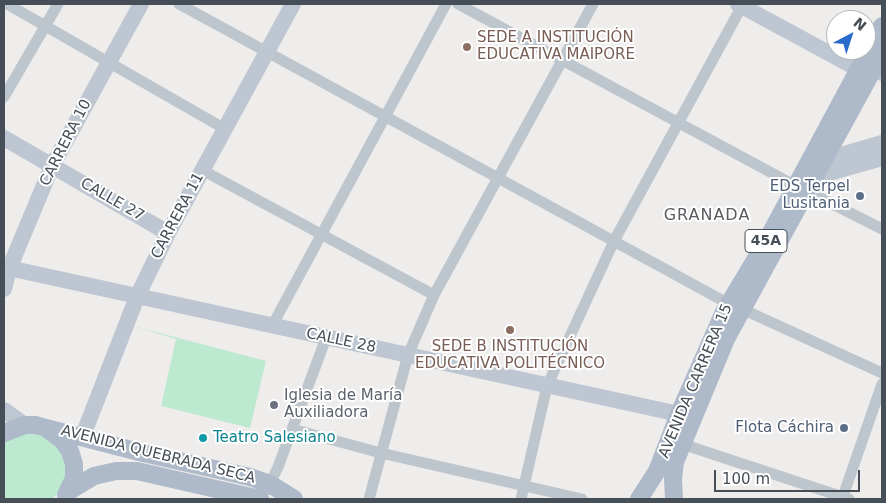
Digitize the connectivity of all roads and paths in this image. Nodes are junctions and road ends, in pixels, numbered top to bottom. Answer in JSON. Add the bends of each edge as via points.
{"nodes":[{"id":1,"x":7,"y":4,"type":"edge"},
{"id":2,"x":58,"y":4,"type":"edge"},
{"id":3,"x":141,"y":4,"type":"edge"},
{"id":4,"x":179,"y":4,"type":"edge"},
{"id":5,"x":293,"y":4,"type":"edge"},
{"id":6,"x":446,"y":4,"type":"edge"},
{"id":7,"x":458,"y":4,"type":"edge"},
{"id":8,"x":593,"y":4,"type":"edge"},
{"id":9,"x":741,"y":4,"type":"edge"},
{"id":10,"x":45,"y":26,"type":"junction"},
{"id":11,"x":882,"y":26,"type":"edge"},
{"id":12,"x":267,"y":52,"type":"junction"},
{"id":13,"x":882,"y":53,"type":"edge"},
{"id":14,"x":563,"y":60,"type":"junction"},
{"id":15,"x":109,"y":62,"type":"junction"},
{"id":16,"x":871,"y":70,"type":"edge"},
{"id":17,"x":4,"y":97,"type":"edge"},
{"id":18,"x":385,"y":116,"type":"junction"},
{"id":19,"x":679,"y":123,"type":"junction"},
{"id":20,"x":225,"y":129,"type":"junction"},
{"id":21,"x":4,"y":138,"type":"edge"},
{"id":22,"x":882,"y":143,"type":"edge"},
{"id":23,"x":882,"y":158,"type":"edge"},
{"id":24,"x":824,"y":160,"type":"junction"},
{"id":25,"x":52,"y":166,"type":"junction"},
{"id":26,"x":202,"y":170,"type":"junction"},
{"id":27,"x":499,"y":178,"type":"junction"},
{"id":28,"x":806,"y":180,"type":"junction"},
{"id":29,"x":882,"y":229,"type":"edge"},
{"id":30,"x":168,"y":233,"type":"junction"},
{"id":31,"x":320,"y":234,"type":"junction"},
{"id":32,"x":614,"y":241,"type":"junction"},
{"id":33,"x":6,"y":268,"type":"edge"},
{"id":34,"x":4,"y":289,"type":"edge"},
{"id":35,"x":434,"y":295,"type":"junction"},
{"id":36,"x":137,"y":297,"type":"junction"},
{"id":37,"x":735,"y":306,"type":"junction"},
{"id":38,"x":272,"y":326,"type":"junction"},
{"id":39,"x":326,"y":338,"type":"junction"},
{"id":40,"x":408,"y":355,"type":"junction"},
{"id":41,"x":882,"y":374,"type":"edge"},
{"id":42,"x":882,"y":384,"type":"edge"},
{"id":43,"x":547,"y":386,"type":"junction"},
{"id":44,"x":4,"y":410,"type":"edge"},
{"id":45,"x":679,"y":414,"type":"junction"},
{"id":46,"x":4,"y":418,"type":"edge"},
{"id":47,"x":25,"y":425,"type":"junction"},
{"id":48,"x":46,"y":428,"type":"junction"},
{"id":49,"x":292,"y":429,"type":"junction"},
{"id":50,"x":4,"y":433,"type":"edge"},
{"id":51,"x":82,"y":438,"type":"junction"},
{"id":52,"x":682,"y":444,"type":"junction"},
{"id":53,"x":381,"y":453,"type":"junction"},
{"id":54,"x":524,"y":487,"type":"junction"},
{"id":55,"x":264,"y":494,"type":"edge"},
{"id":56,"x":66,"y":495,"type":"edge"},
{"id":57,"x":294,"y":499,"type":"edge"},
{"id":58,"x":369,"y":499,"type":"edge"},
{"id":59,"x":521,"y":499,"type":"edge"},
{"id":60,"x":582,"y":499,"type":"edge"},
{"id":61,"x":639,"y":499,"type":"edge"},
{"id":62,"x":674,"y":499,"type":"edge"},
{"id":63,"x":845,"y":499,"type":"edge"}],
"edges":[{"from":1,"to":10,"type":"street"},
{"from":2,"to":10,"type":"street"},
{"from":3,"to":15,"type":"street","name":"CARRERA 10"},
{"from":4,"to":12,"type":"street"},
{"from":5,"to":12,"type":"street","name":"CARRERA 11"},
{"from":6,"to":18,"type":"street"},
{"from":7,"to":14,"type":"street"},
{"from":8,"to":14,"type":"street"},
{"from":9,"to":16,"type":"street"},
{"from":9,"to":19,"type":"street"},
{"from":10,"to":15,"type":"street"},
{"from":10,"to":17,"type":"street"},
{"from":11,"to":16,"type":"main road","name":"AVENIDA CARRERA 15","number":"45A"},
{"from":12,"to":18,"type":"street"},
{"from":12,"to":20,"type":"street","name":"CARRERA 11"},
{"from":13,"to":16,"type":"main road","name":"AVENIDA CARRERA 15","number":"45A"},
{"from":14,"to":19,"type":"street"},
{"from":14,"to":27,"type":"street"},
{"from":15,"to":20,"type":"street"},
{"from":15,"to":25,"type":"street","name":"CARRERA 10"},
{"from":16,"to":24,"type":"main road","name":"AVENIDA CARRERA 15","number":"45A"},
{"from":16,"to":28,"type":"main road","name":"AVENIDA CARRERA 15","number":"45A"},
{"from":18,"to":27,"type":"street"},
{"from":18,"to":31,"type":"street"},
{"from":19,"to":28,"type":"street"},
{"from":19,"to":32,"type":"street"},
{"from":20,"to":26,"type":"street","name":"CARRERA 11"},
{"from":21,"to":25,"type":"street","name":"CALLE 27"},
{"from":22,"to":24,"type":"street"},
{"from":23,"to":28,"type":"street"},
{"from":24,"to":28,"type":"main road","name":"AVENIDA CARRERA 15","number":"45A"},
{"from":25,"to":30,"type":"street","name":"CALLE 27"},
{"from":25,"to":33,"type":"street","name":"CARRERA 10"},
{"from":26,"to":30,"type":"street","name":"CARRERA 11"},
{"from":26,"to":31,"type":"street"},
{"from":27,"to":32,"type":"street"},
{"from":27,"to":35,"type":"street"},
{"from":28,"to":29,"type":"street"},
{"from":28,"to":37,"type":"main road","name":"AVENIDA CARRERA 15","number":"45A"},
{"from":30,"to":36,"type":"street","name":"CARRERA 11"},
{"from":31,"to":35,"type":"street"},
{"from":31,"to":38,"type":"street"},
{"from":32,"to":37,"type":"street"},
{"from":32,"to":43,"type":"street"},
{"from":33,"to":34,"type":"street","name":"CARRERA 10"},
{"from":33,"to":36,"type":"street","name":"CALLE 28"},
{"from":35,"to":40,"type":"street"},
{"from":36,"to":38,"type":"street","name":"CALLE 28"},
{"from":36,"to":51,"type":"street","name":"CARRERA 11"},
{"from":37,"to":41,"type":"street"},
{"from":37,"to":45,"type":"main road","name":"AVENIDA CARRERA 15","number":"45A"},
{"from":37,"to":52,"type":"main road","name":"AVENIDA CARRERA 15","number":"45A"},
{"from":38,"to":39,"type":"street","name":"CALLE 28"},
{"from":39,"to":40,"type":"street","name":"CALLE 28"},
{"from":39,"to":49,"type":"street"},
{"from":40,"to":43,"type":"street","name":"CALLE 28"},
{"from":40,"to":53,"type":"street"},
{"from":42,"to":63,"type":"street"},
{"from":43,"to":45,"type":"street","name":"CALLE 28"},
{"from":43,"to":54,"type":"street"},
{"from":44,"to":47,"type":"street"},
{"from":45,"to":61,"type":"main road","name":"AVENIDA CARRERA 15","number":"45A","via":[[658,471]]},
{"from":46,"to":47,"type":"street"},
{"from":47,"to":48,"type":"main road","name":"AVENIDA QUEBRADA SECA"},
{"from":47,"to":50,"type":"main road"},
{"from":48,"to":51,"type":"main road","name":"AVENIDA QUEBRADA SECA"},
{"from":48,"to":56,"type":"main road","via":[[62,440],[74,464],[74,478]]},
{"from":49,"to":53,"type":"street"},
{"from":49,"to":55,"type":"street"},
{"from":51,"to":55,"type":"main road","name":"AVENIDA QUEBRADA SECA","via":[[250,477]]},
{"from":52,"to":62,"type":"main road","name":"AVENIDA CARRERA 15","number":"45A","via":[[674,470]]},
{"from":52,"to":63,"type":"street"},
{"from":53,"to":54,"type":"street"},
{"from":53,"to":58,"type":"street"},
{"from":54,"to":59,"type":"street"},
{"from":54,"to":60,"type":"street"},
{"from":55,"to":56,"type":"main road","name":"AVENIDA QUEBRADA SECA","via":[[131,470],[94,476]]},
{"from":55,"to":57,"type":"main road","name":"AVENIDA QUEBRADA SECA"}]}
